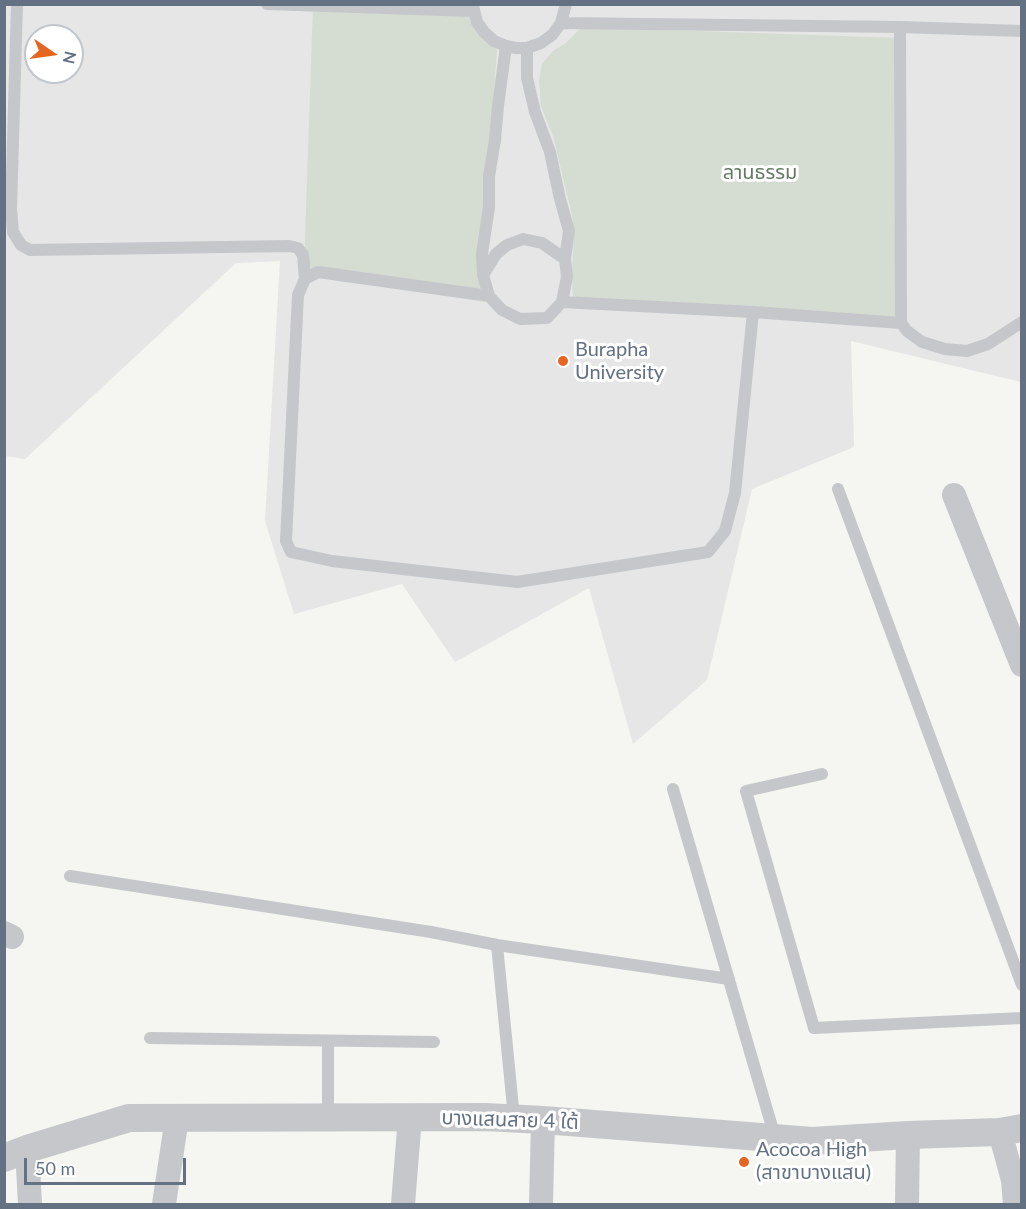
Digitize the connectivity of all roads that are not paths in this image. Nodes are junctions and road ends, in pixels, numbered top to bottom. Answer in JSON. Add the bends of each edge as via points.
{"nodes":[{"id":1,"x":17,"y":4,"type":"edge"},
{"id":2,"x":267,"y":4,"type":"edge"},
{"id":3,"x":566,"y":4,"type":"edge"},
{"id":4,"x":473,"y":8,"type":"edge"},
{"id":5,"x":561,"y":23,"type":"junction"},
{"id":6,"x":900,"y":27,"type":"junction"},
{"id":7,"x":1022,"y":31,"type":"edge"},
{"id":8,"x":506,"y":46,"type":"junction"},
{"id":9,"x":527,"y":48,"type":"junction"},
{"id":10,"x":565,"y":259,"type":"junction"},
{"id":11,"x":483,"y":275,"type":"junction"},
{"id":12,"x":305,"y":279,"type":"junction"},
{"id":13,"x":489,"y":296,"type":"junction"},
{"id":14,"x":562,"y":302,"type":"junction"},
{"id":15,"x":753,"y":312,"type":"junction"},
{"id":16,"x":901,"y":322,"type":"junction"},
{"id":17,"x":1022,"y":322,"type":"edge"},
{"id":18,"x":838,"y":489,"type":"dead end"},
{"id":19,"x":954,"y":495,"type":"dead end"},
{"id":20,"x":1022,"y":665,"type":"edge"},
{"id":21,"x":822,"y":774,"type":"dead end"},
{"id":22,"x":673,"y":789,"type":"dead end"},
{"id":23,"x":70,"y":876,"type":"dead end"},
{"id":24,"x":497,"y":945,"type":"junction"},
{"id":25,"x":729,"y":979,"type":"junction"},
{"id":26,"x":1022,"y":986,"type":"edge"},
{"id":27,"x":1022,"y":1018,"type":"edge"},
{"id":28,"x":150,"y":1038,"type":"dead end"},
{"id":29,"x":328,"y":1041,"type":"junction"},
{"id":30,"x":434,"y":1042,"type":"dead end"},
{"id":31,"x":328,"y":1117,"type":"junction"},
{"id":32,"x":410,"y":1117,"type":"junction"},
{"id":33,"x":177,"y":1118,"type":"junction"},
{"id":34,"x":514,"y":1118,"type":"junction"},
{"id":35,"x":543,"y":1120,"type":"junction"},
{"id":36,"x":1011,"y":1130,"type":"edge"},
{"id":37,"x":909,"y":1135,"type":"junction"},
{"id":38,"x":775,"y":1137,"type":"junction"},
{"id":39,"x":16,"y":1154,"type":"edge"},
{"id":40,"x":30,"y":1204,"type":"edge"},
{"id":41,"x":164,"y":1204,"type":"edge"},
{"id":42,"x":403,"y":1204,"type":"edge"},
{"id":43,"x":541,"y":1204,"type":"edge"},
{"id":44,"x":907,"y":1204,"type":"edge"},
{"id":45,"x":1015,"y":1204,"type":"edge"}],
"edges":[{"from":1,"to":12,"type":"lane","via":[[11,208],[13,232],[21,245],[30,250],[289,246],[298,248],[303,255]]},
{"from":2,"to":4,"type":"lane"},
{"from":3,"to":5,"type":"lane"},
{"from":4,"to":8,"type":"lane","via":[[484,32]]},
{"from":5,"to":6,"type":"lane"},
{"from":5,"to":9,"type":"lane","via":[[547,39]]},
{"from":6,"to":7,"type":"lane"},
{"from":6,"to":16,"type":"lane"},
{"from":8,"to":9,"type":"lane"},
{"from":8,"to":11,"type":"lane","via":[[489,176]]},
{"from":9,"to":10,"type":"lane","via":[[527,78],[550,152],[568,231]]},
{"from":10,"to":11,"type":"lane","via":[[542,243],[523,239],[496,254]]},
{"from":10,"to":14,"type":"lane","via":[[567,277]]},
{"from":11,"to":13,"type":"lane"},
{"from":12,"to":13,"type":"lane","via":[[318,272]]},
{"from":12,"to":15,"type":"lane","via":[[298,295],[286,541],[291,552],[332,561],[517,582],[708,552],[724,531],[735,493]]},
{"from":13,"to":14,"type":"lane","via":[[502,310],[520,319],[547,318]]},
{"from":14,"to":15,"type":"lane"},
{"from":15,"to":16,"type":"lane"},
{"from":16,"to":17,"type":"lane","via":[[922,342],[967,351],[988,344]]},
{"from":18,"to":26,"type":"lane"},
{"from":19,"to":20,"type":"street"},
{"from":21,"to":27,"type":"lane","via":[[746,791],[814,1028]]},
{"from":22,"to":25,"type":"lane"},
{"from":23,"to":24,"type":"lane"},
{"from":24,"to":25,"type":"lane"},
{"from":24,"to":34,"type":"lane"},
{"from":25,"to":38,"type":"lane"},
{"from":28,"to":29,"type":"lane"},
{"from":29,"to":30,"type":"lane"},
{"from":29,"to":31,"type":"lane"},
{"from":31,"to":32,"type":"street","name":"บางแสนสาย 4 ใต้"},
{"from":31,"to":33,"type":"street","name":"บางแสนสาย 4 ใต้"},
{"from":32,"to":34,"type":"street","name":"บางแสนสาย 4 ใต้"},
{"from":32,"to":42,"type":"street"},
{"from":33,"to":39,"type":"street","name":"บางแสนสาย 4 ใต้","via":[[129,1118]]},
{"from":33,"to":41,"type":"street"},
{"from":34,"to":35,"type":"street","name":"บางแสนสาย 4 ใต้"},
{"from":35,"to":38,"type":"street","name":"บางแสนสาย 4 ใต้"},
{"from":35,"to":43,"type":"street"},
{"from":36,"to":37,"type":"street","name":"บางแสนสาย 4 ใต้"},
{"from":36,"to":45,"type":"street"},
{"from":37,"to":38,"type":"street","name":"บางแสนสาย 4 ใต้","via":[[812,1141]]},
{"from":37,"to":44,"type":"street"},
{"from":39,"to":40,"type":"street"}]}
